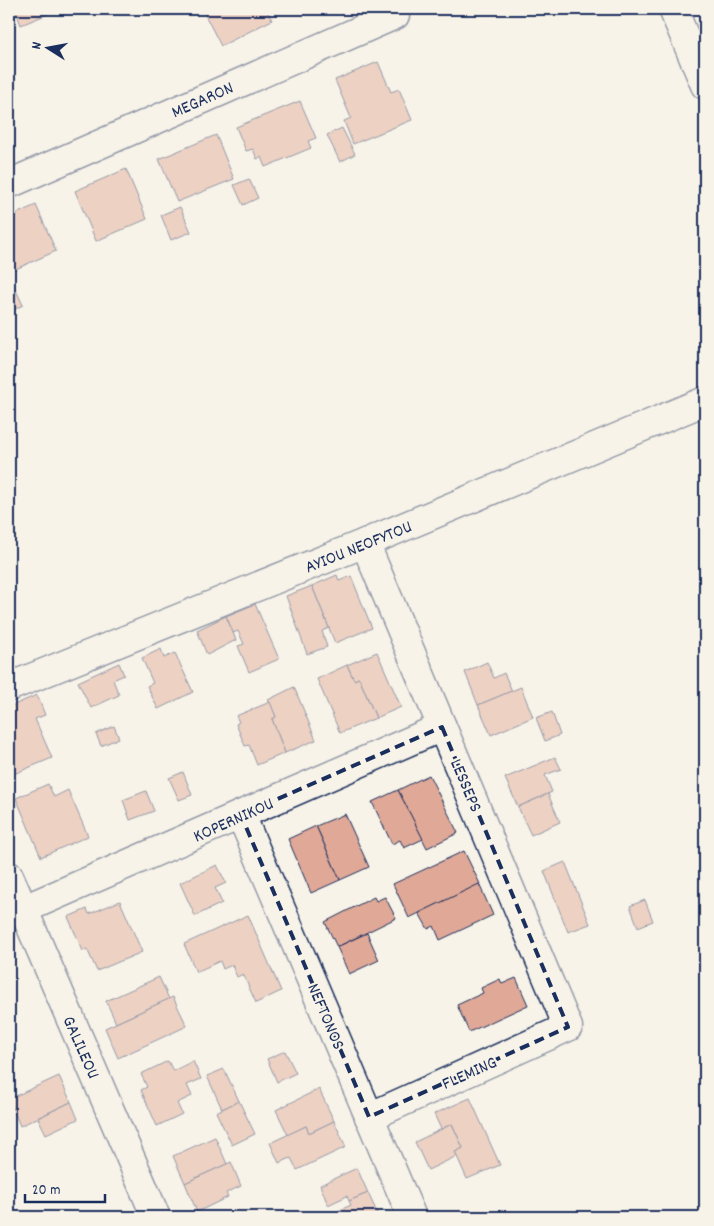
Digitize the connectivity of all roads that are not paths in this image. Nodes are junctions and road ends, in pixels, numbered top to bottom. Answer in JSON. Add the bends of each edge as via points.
{"nodes":[{"id":1,"x":673,"y":9,"type":"edge"},
{"id":2,"x":393,"y":12,"type":"edge"},
{"id":3,"x":705,"y":85,"type":"edge"},
{"id":4,"x":9,"y":184,"type":"edge"},
{"id":5,"x":705,"y":401,"type":"edge"},
{"id":6,"x":365,"y":543,"type":"junction"},
{"id":7,"x":9,"y":687,"type":"edge"},
{"id":8,"x":442,"y":727,"type":"junction"},
{"id":9,"x":241,"y":816,"type":"junction"},
{"id":10,"x":9,"y":876,"type":"edge"},
{"id":11,"x":22,"y":910,"type":"junction"},
{"id":12,"x":568,"y":1027,"type":"joint"},
{"id":13,"x":369,"y":1117,"type":"junction"},
{"id":14,"x":156,"y":1217,"type":"edge"},
{"id":15,"x":412,"y":1217,"type":"edge"}],
"edges":[{"from":1,"to":3,"type":"street"},
{"from":2,"to":4,"type":"street","name":"MEGARON"},
{"from":5,"to":6,"type":"street","name":"AYIOU NEOFYTOU"},
{"from":6,"to":7,"type":"street","name":"AYIOU NEOFYTOU"},
{"from":6,"to":8,"type":"street","name":"LESSEPS"},
{"from":8,"to":9,"type":"street","name":"KOPERNIKOU"},
{"from":8,"to":12,"type":"street","name":"LESSEPS"},
{"from":9,"to":11,"type":"street","name":"KOPERNIKOU"},
{"from":9,"to":13,"type":"street","name":"NEFTONOS"},
{"from":10,"to":11,"type":"street","name":"GALILEOU"},
{"from":11,"to":14,"type":"street","name":"GALILEOU"},
{"from":12,"to":13,"type":"street","name":"FLEMING"},
{"from":13,"to":15,"type":"street","name":"NEFTONOS"}]}
